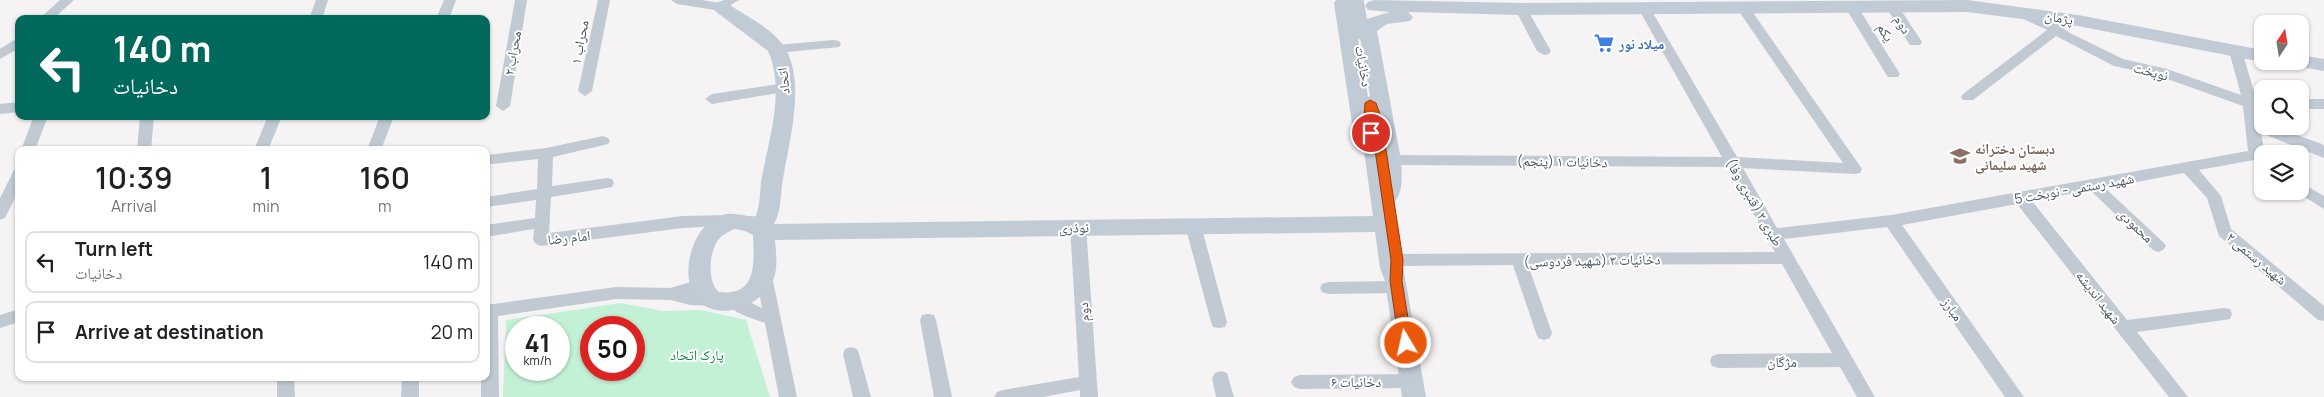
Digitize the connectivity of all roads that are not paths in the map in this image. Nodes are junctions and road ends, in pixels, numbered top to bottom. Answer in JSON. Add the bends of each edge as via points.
{"nodes":[{"id":1,"x":68,"y":0,"type":"edge"},
{"id":2,"x":322,"y":0,"type":"edge"},
{"id":3,"x":450,"y":0,"type":"edge"},
{"id":4,"x":521,"y":0,"type":"edge"},
{"id":5,"x":604,"y":0,"type":"edge"},
{"id":6,"x":677,"y":0,"type":"edge"},
{"id":7,"x":1343,"y":0,"type":"edge"},
{"id":8,"x":1353,"y":0,"type":"edge"},
{"id":9,"x":727,"y":3,"type":"edge"},
{"id":10,"x":1374,"y":6,"type":"dead end"},
{"id":11,"x":1742,"y":7,"type":"junction"},
{"id":12,"x":1851,"y":7,"type":"junction"},
{"id":13,"x":1892,"y":7,"type":"junction"},
{"id":14,"x":1644,"y":8,"type":"junction"},
{"id":15,"x":1515,"y":9,"type":"junction"},
{"id":16,"x":2011,"y":9,"type":"junction"},
{"id":17,"x":50,"y":15,"type":"edge"},
{"id":18,"x":316,"y":15,"type":"edge"},
{"id":19,"x":444,"y":15,"type":"edge"},
{"id":20,"x":2056,"y":30,"type":"junction"},
{"id":21,"x":1915,"y":42,"type":"dead end"},
{"id":22,"x":15,"y":44,"type":"edge"},
{"id":23,"x":834,"y":44,"type":"dead end"},
{"id":24,"x":776,"y":49,"type":"junction"},
{"id":25,"x":1544,"y":51,"type":"dead end"},
{"id":26,"x":2236,"y":51,"type":"junction"},
{"id":27,"x":0,"y":54,"type":"edge"},
{"id":28,"x":2254,"y":54,"type":"edge"},
{"id":29,"x":2309,"y":63,"type":"edge"},
{"id":30,"x":2324,"y":65,"type":"edge"},
{"id":31,"x":1892,"y":74,"type":"dead end"},
{"id":32,"x":785,"y":88,"type":"junction"},
{"id":33,"x":586,"y":91,"type":"dead end"},
{"id":34,"x":1968,"y":97,"type":"dead end"},
{"id":35,"x":712,"y":98,"type":"dead end"},
{"id":36,"x":2254,"y":98,"type":"edge"},
{"id":37,"x":2254,"y":102,"type":"edge"},
{"id":38,"x":2309,"y":104,"type":"edge"},
{"id":39,"x":2324,"y":104,"type":"edge"},
{"id":40,"x":503,"y":106,"type":"dead end"},
{"id":41,"x":15,"y":107,"type":"edge"},
{"id":42,"x":0,"y":109,"type":"edge"},
{"id":43,"x":2254,"y":118,"type":"edge"},
{"id":44,"x":39,"y":120,"type":"edge"},
{"id":45,"x":148,"y":120,"type":"edge"},
{"id":46,"x":273,"y":120,"type":"edge"},
{"id":47,"x":385,"y":120,"type":"edge"},
{"id":48,"x":2253,"y":126,"type":"junction"},
{"id":49,"x":603,"y":141,"type":"dead end"},
{"id":50,"x":2257,"y":145,"type":"edge"},
{"id":51,"x":30,"y":146,"type":"edge"},
{"id":52,"x":144,"y":146,"type":"edge"},
{"id":53,"x":263,"y":146,"type":"edge"},
{"id":54,"x":376,"y":146,"type":"edge"},
{"id":55,"x":2322,"y":149,"type":"edge"},
{"id":56,"x":546,"y":153,"type":"junction"},
{"id":57,"x":2254,"y":158,"type":"edge"},
{"id":58,"x":492,"y":159,"type":"dead end"},
{"id":59,"x":1391,"y":160,"type":"junction"},
{"id":60,"x":1732,"y":162,"type":"junction"},
{"id":61,"x":2187,"y":167,"type":"junction"},
{"id":62,"x":15,"y":182,"type":"edge"},
{"id":63,"x":607,"y":183,"type":"dead end"},
{"id":64,"x":772,"y":183,"type":"junction"},
{"id":65,"x":2092,"y":184,"type":"junction"},
{"id":66,"x":543,"y":193,"type":"junction"},
{"id":67,"x":2309,"y":193,"type":"edge"},
{"id":68,"x":1384,"y":198,"type":"junction"},
{"id":69,"x":2020,"y":198,"type":"junction"},
{"id":70,"x":490,"y":201,"type":"edge"},
{"id":71,"x":2324,"y":204,"type":"edge"},
{"id":72,"x":0,"y":214,"type":"edge"},
{"id":73,"x":731,"y":221,"type":"junction"},
{"id":74,"x":1891,"y":221,"type":"junction"},
{"id":75,"x":542,"y":222,"type":"junction"},
{"id":76,"x":683,"y":222,"type":"junction"},
{"id":77,"x":1384,"y":224,"type":"junction"},
{"id":78,"x":1078,"y":226,"type":"junction"},
{"id":79,"x":1193,"y":226,"type":"junction"},
{"id":80,"x":490,"y":230,"type":"edge"},
{"id":81,"x":762,"y":230,"type":"junction"},
{"id":82,"x":1773,"y":234,"type":"junction"},
{"id":83,"x":706,"y":241,"type":"junction"},
{"id":84,"x":2158,"y":246,"type":"dead end"},
{"id":85,"x":1786,"y":258,"type":"junction"},
{"id":86,"x":1519,"y":260,"type":"junction"},
{"id":87,"x":764,"y":276,"type":"junction"},
{"id":88,"x":1396,"y":276,"type":"junction"},
{"id":89,"x":1328,"y":288,"type":"dead end"},
{"id":90,"x":716,"y":295,"type":"junction"},
{"id":91,"x":490,"y":310,"type":"edge"},
{"id":92,"x":2224,"y":314,"type":"dead end"},
{"id":93,"x":2324,"y":315,"type":"edge"},
{"id":94,"x":15,"y":316,"type":"edge"},
{"id":95,"x":772,"y":318,"type":"junction"},
{"id":96,"x":928,"y":320,"type":"dead end"},
{"id":97,"x":0,"y":322,"type":"edge"},
{"id":98,"x":1219,"y":322,"type":"dead end"},
{"id":99,"x":2123,"y":327,"type":"junction"},
{"id":100,"x":1544,"y":333,"type":"dead end"},
{"id":101,"x":850,"y":354,"type":"dead end"},
{"id":102,"x":1845,"y":360,"type":"junction"},
{"id":103,"x":1718,"y":361,"type":"dead end"},
{"id":104,"x":1221,"y":378,"type":"dead end"},
{"id":105,"x":286,"y":381,"type":"edge"},
{"id":106,"x":411,"y":381,"type":"edge"},
{"id":107,"x":490,"y":381,"type":"edge"},
{"id":108,"x":1300,"y":382,"type":"dead end"},
{"id":109,"x":1413,"y":389,"type":"edge"},
{"id":110,"x":1088,"y":390,"type":"edge"},
{"id":111,"x":286,"y":397,"type":"edge"},
{"id":112,"x":410,"y":397,"type":"edge"},
{"id":113,"x":490,"y":397,"type":"edge"},
{"id":114,"x":788,"y":397,"type":"edge"},
{"id":115,"x":862,"y":397,"type":"edge"},
{"id":116,"x":942,"y":397,"type":"edge"},
{"id":117,"x":1003,"y":397,"type":"edge"},
{"id":118,"x":1225,"y":397,"type":"edge"},
{"id":119,"x":1866,"y":397,"type":"edge"},
{"id":120,"x":2015,"y":397,"type":"edge"},
{"id":121,"x":2179,"y":397,"type":"edge"}],
"edges":[{"from":1,"to":17,"type":"street"},
{"from":2,"to":18,"type":"street"},
{"from":3,"to":19,"type":"street"},
{"from":4,"to":40,"type":"street","name":"محراب ۲"},
{"from":5,"to":33,"type":"street","name":"محراب ۱"},
{"from":6,"to":9,"type":"street","name":"اتحاد"},
{"from":7,"to":68,"type":"main road","via":[[1371,178]]},
{"from":8,"to":68,"type":"main road","name":"دخانیات","bridge":true},
{"from":9,"to":24,"type":"main road","name":"اتحاد"},
{"from":10,"to":15,"type":"main road","name":"پژمان"},
{"from":11,"to":12,"type":"main road","name":"پژمان"},
{"from":11,"to":14,"type":"main road","name":"پژمان"},
{"from":11,"to":60,"type":"street","name":"دخانیات ۱ (پنجم)","via":[[1854,168]]},
{"from":12,"to":13,"type":"main road","name":"پژمان"},
{"from":12,"to":31,"type":"street","name":"یکم"},
{"from":13,"to":16,"type":"main road","name":"پژمان"},
{"from":13,"to":21,"type":"street","name":"دوم"},
{"from":14,"to":15,"type":"main road","name":"پژمان"},
{"from":14,"to":60,"type":"street","name":"طبری ۲ (قنبری وفا)"},
{"from":15,"to":25,"type":"street"},
{"from":15,"to":59,"type":"main road","via":[[1494,13],[1393,17],[1370,24],[1368,31]]},
{"from":16,"to":20,"type":"street","name":"نوبخت"},
{"from":16,"to":26,"type":"main road","name":"پژمان"},
{"from":20,"to":34,"type":"street"},
{"from":20,"to":37,"type":"street","name":"نوبخت","via":[[2119,64],[2162,72]]},
{"from":22,"to":27,"type":"street"},
{"from":23,"to":24,"type":"street"},
{"from":24,"to":32,"type":"main road","name":"اتحاد","via":[[784,67]]},
{"from":26,"to":28,"type":"main road","name":"پژمان"},
{"from":26,"to":36,"type":"street"},
{"from":29,"to":30,"type":"main road"},
{"from":32,"to":35,"type":"street"},
{"from":32,"to":64,"type":"main road","name":"اتحاد"},
{"from":38,"to":39,"type":"street"},
{"from":41,"to":42,"type":"street"},
{"from":43,"to":48,"type":"street"},
{"from":44,"to":51,"type":"street"},
{"from":45,"to":52,"type":"street"},
{"from":46,"to":53,"type":"street"},
{"from":47,"to":54,"type":"street"},
{"from":48,"to":50,"type":"street"},
{"from":48,"to":55,"type":"street"},
{"from":49,"to":56,"type":"street"},
{"from":56,"to":58,"type":"street"},
{"from":56,"to":66,"type":"street","name":"امام رضا"},
{"from":57,"to":61,"type":"street","name":"شهید رستمی - نوبخت 5"},
{"from":59,"to":60,"type":"street","name":"دخانیات ۱ (پنجم)"},
{"from":59,"to":68,"type":"main road","via":[[1392,179]]},
{"from":60,"to":82,"type":"street","name":"طبری ۲ (قنبری وفا)"},
{"from":61,"to":65,"type":"street","name":"شهید رستمی - نوبخت 5"},
{"from":61,"to":93,"type":"street","name":"شهید رستمی ۲","via":[[2214,196],[2224,232]]},
{"from":62,"to":72,"type":"street"},
{"from":63,"to":66,"type":"street"},
{"from":64,"to":73,"type":"main road","name":"اتحاد","via":[[762,200]]},
{"from":64,"to":81,"type":"main road","name":"اتحاد","via":[[771,208]]},
{"from":65,"to":69,"type":"street","name":"شهید رستمی - نوبخت 5"},
{"from":65,"to":84,"type":"street","name":"محمودی"},
{"from":66,"to":70,"type":"street"},
{"from":66,"to":75,"type":"street","name":"امام رضا"},
{"from":67,"to":71,"type":"street"},
{"from":68,"to":77,"type":"main road","name":"دخانیات"},
{"from":68,"to":88,"type":"main road","name":"دخانیات"},
{"from":69,"to":74,"type":"street","name":"شهید رستمی - نوبخت 5"},
{"from":69,"to":99,"type":"street","name":"شهید اندیشه"},
{"from":73,"to":76,"type":"street","name":"امام رضا"},
{"from":73,"to":81,"type":"main road","via":[[746,222]]},
{"from":73,"to":83,"type":"main road","via":[[718,228]]},
{"from":74,"to":82,"type":"street","name":"شهید رستمی - نوبخت 5"},
{"from":74,"to":120,"type":"street","name":"مبارز"},
{"from":75,"to":76,"type":"street","name":"امام رضا","via":[[541,240]]},
{"from":75,"to":80,"type":"street"},
{"from":76,"to":83,"type":"street","via":[[695,227]]},
{"from":77,"to":79,"type":"main road","name":"نوذری"},
{"from":77,"to":88,"type":"main road","name":"دخانیات","via":[[1391,268]]},
{"from":78,"to":79,"type":"main road","name":"نوذری"},
{"from":78,"to":81,"type":"main road","name":"نوذری"},
{"from":78,"to":110,"type":"street","name":"دوم"},
{"from":79,"to":98,"type":"street"},
{"from":81,"to":87,"type":"main road"},
{"from":82,"to":85,"type":"street","name":"طبری ۲ (قنبری وفا)"},
{"from":83,"to":90,"type":"main road","via":[[702,248]]},
{"from":85,"to":86,"type":"street","name":"دخانیات ۳ (شهید فردوسی)"},
{"from":85,"to":102,"type":"street","name":"طبری ۲ (قنبری وفا)"},
{"from":86,"to":88,"type":"street","name":"دخانیات ۳ (شهید فردوسی)"},
{"from":86,"to":100,"type":"street"},
{"from":87,"to":90,"type":"main road","via":[[753,293]]},
{"from":87,"to":95,"type":"street"},
{"from":88,"to":89,"type":"street","name":"دخانیات ۳ (شهید فردوسی)"},
{"from":88,"to":109,"type":"main road","name":"دخانیات"},
{"from":90,"to":91,"type":"street","via":[[690,299],[670,294],[616,293]]},
{"from":90,"to":95,"type":"street"},
{"from":92,"to":99,"type":"street"},
{"from":94,"to":97,"type":"street"},
{"from":95,"to":114,"type":"street"},
{"from":96,"to":116,"type":"street"},
{"from":99,"to":121,"type":"street","name":"شهید اندیشه"},
{"from":101,"to":115,"type":"street"},
{"from":102,"to":103,"type":"street","name":"مژگان"},
{"from":102,"to":119,"type":"street","name":"طبری ۲ (قنبری وفا)"},
{"from":104,"to":118,"type":"street"},
{"from":105,"to":111,"type":"street"},
{"from":106,"to":112,"type":"street"},
{"from":107,"to":113,"type":"street"},
{"from":108,"to":109,"type":"street","name":"دخانیات ۶"},
{"from":110,"to":117,"type":"street"}]}
